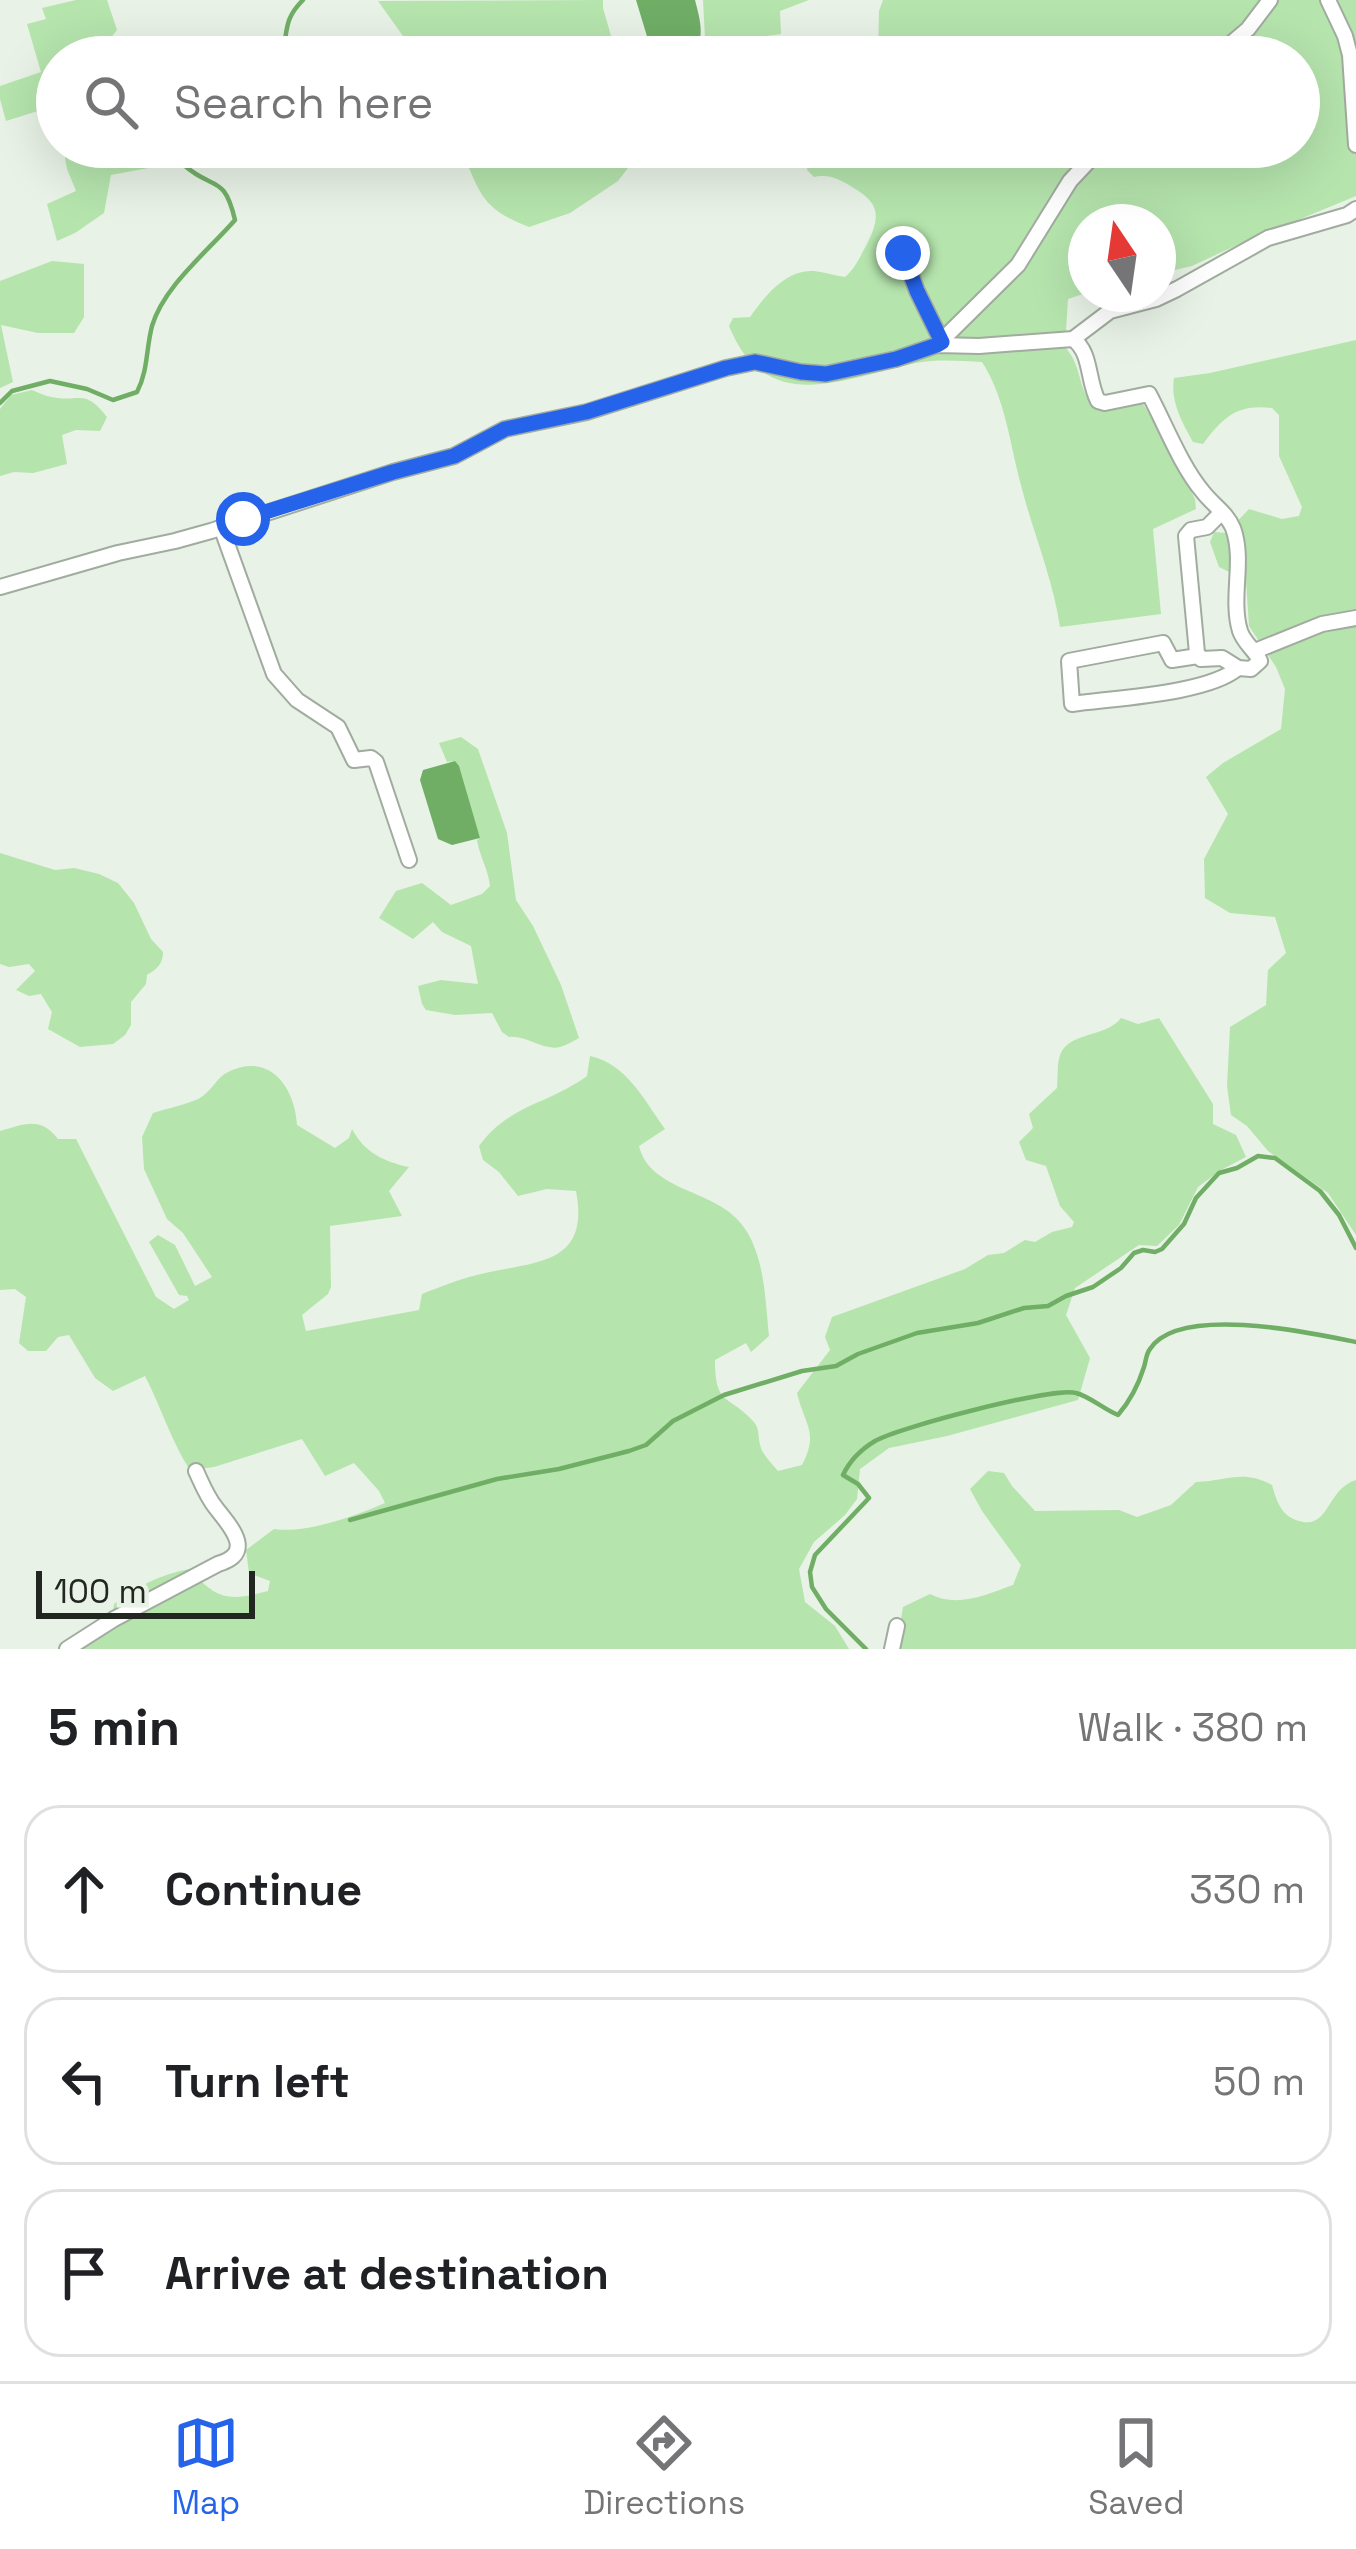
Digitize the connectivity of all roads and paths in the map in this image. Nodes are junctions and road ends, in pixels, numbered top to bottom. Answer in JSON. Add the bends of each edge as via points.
{"nodes":[{"id":1,"x":1270,"y":0,"type":"edge"},
{"id":2,"x":1328,"y":0,"type":"edge"},
{"id":3,"x":1240,"y":36,"type":"edge"},
{"id":4,"x":1356,"y":145,"type":"edge"},
{"id":5,"x":1082,"y":168,"type":"edge"},
{"id":6,"x":1356,"y":209,"type":"edge"},
{"id":7,"x":903,"y":253,"type":"dead end"},
{"id":8,"x":1072,"y":339,"type":"junction"},
{"id":9,"x":939,"y":343,"type":"junction"},
{"id":10,"x":1222,"y":512,"type":"junction"},
{"id":11,"x":221,"y":527,"type":"junction"},
{"id":12,"x":0,"y":587,"type":"edge"},
{"id":13,"x":1356,"y":618,"type":"edge"},
{"id":14,"x":1255,"y":651,"type":"junction"},
{"id":15,"x":1198,"y":656,"type":"junction"},
{"id":16,"x":1238,"y":668,"type":"junction"},
{"id":17,"x":409,"y":860,"type":"dead end"},
{"id":18,"x":196,"y":1471,"type":"dead end"},
{"id":19,"x":897,"y":1626,"type":"dead end"},
{"id":20,"x":67,"y":1649,"type":"edge"},
{"id":21,"x":892,"y":1649,"type":"edge"}],
"edges":[{"from":1,"to":3,"type":"street"},
{"from":2,"to":4,"type":"street","via":[[1350,56]]},
{"from":5,"to":9,"type":"street","via":[[1018,265]]},
{"from":6,"to":8,"type":"street","via":[[1268,238],[1178,290],[1110,311]]},
{"from":7,"to":9,"type":"street"},
{"from":8,"to":9,"type":"street"},
{"from":8,"to":10,"type":"street","via":[[1086,355],[1098,401],[1148,394],[1203,493]]},
{"from":9,"to":11,"type":"street","via":[[826,374],[755,362],[726,368],[505,429],[454,456]]},
{"from":10,"to":14,"type":"street","via":[[1235,535],[1238,626]]},
{"from":10,"to":15,"type":"street","via":[[1186,536]]},
{"from":11,"to":12,"type":"street"},
{"from":11,"to":17,"type":"street","via":[[274,674],[338,727],[354,760],[376,762]]},
{"from":13,"to":14,"type":"street"},
{"from":14,"to":16,"type":"street","via":[[1258,664]]},
{"from":15,"to":16,"type":"street"},
{"from":15,"to":16,"type":"street","via":[[1172,660],[1163,643],[1070,661],[1072,704],[1204,685]]},
{"from":18,"to":20,"type":"street","via":[[234,1529],[236,1553]]},
{"from":19,"to":21,"type":"street"}]}
